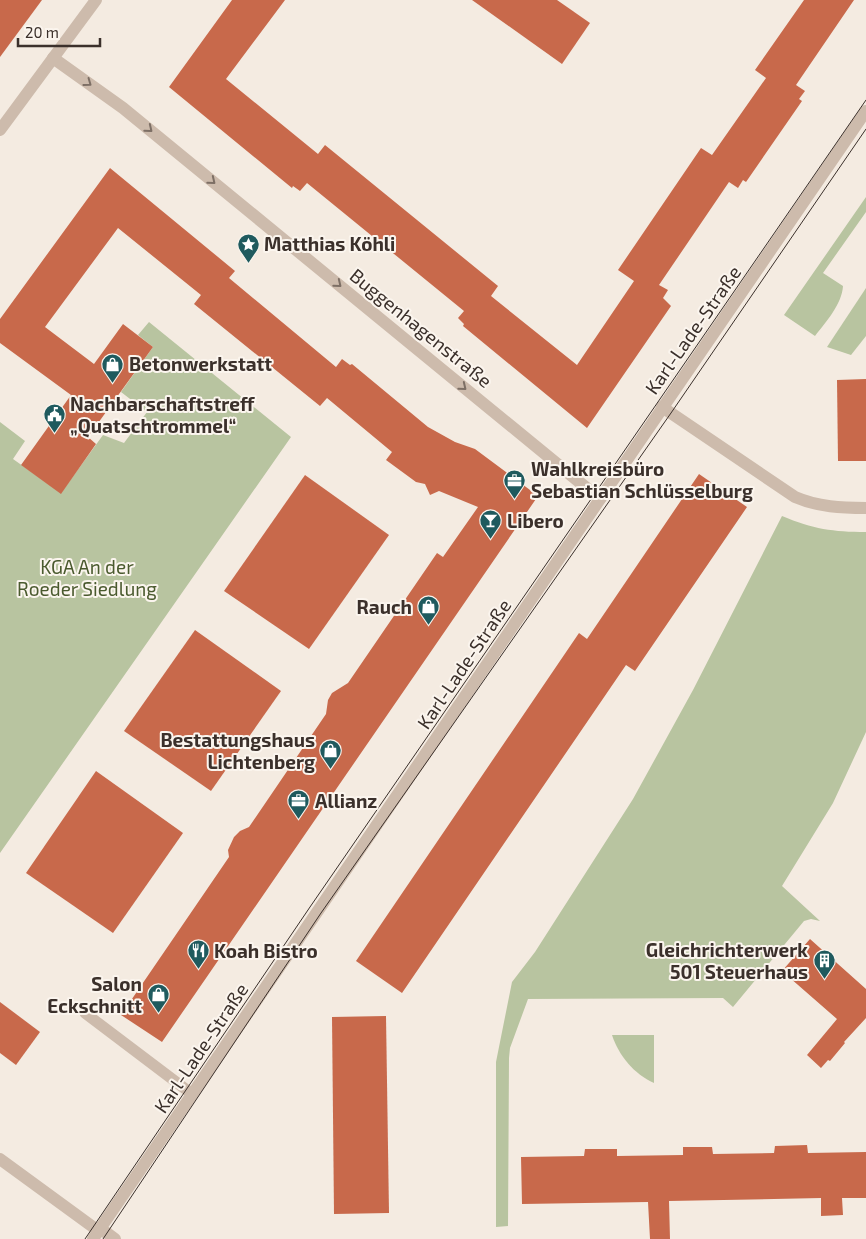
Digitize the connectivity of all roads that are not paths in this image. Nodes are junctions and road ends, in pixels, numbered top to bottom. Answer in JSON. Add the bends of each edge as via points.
{"nodes":[{"id":1,"x":96,"y":0,"type":"edge"},
{"id":2,"x":53,"y":58,"type":"junction"},
{"id":3,"x":866,"y":111,"type":"edge"},
{"id":4,"x":0,"y":130,"type":"edge"},
{"id":5,"x":662,"y":407,"type":"junction"},
{"id":6,"x":600,"y":499,"type":"junction"},
{"id":7,"x":866,"y":508,"type":"edge"},
{"id":8,"x":85,"y":1013,"type":"dead end"},
{"id":9,"x":192,"y":1094,"type":"junction"},
{"id":10,"x":0,"y":1159,"type":"edge"},
{"id":11,"x":96,"y":1235,"type":"edge"},
{"id":12,"x":114,"y":1239,"type":"edge"}],
"edges":[{"from":1,"to":2,"type":"street"},
{"from":2,"to":4,"type":"street"},
{"from":2,"to":6,"type":"street","name":"Buggenhagenstraße","one_way":true,"via":[[122,107]]},
{"from":3,"to":5,"type":"street","name":"Karl-Lade-Straße"},
{"from":5,"to":6,"type":"street","name":"Karl-Lade-Straße"},
{"from":5,"to":7,"type":"street","via":[[795,497],[819,505]]},
{"from":6,"to":9,"type":"street","name":"Karl-Lade-Straße"},
{"from":8,"to":9,"type":"lane"},
{"from":9,"to":11,"type":"street","name":"Karl-Lade-Straße"},
{"from":10,"to":11,"type":"street"},
{"from":11,"to":12,"type":"street","via":[[107,1233]]}]}
